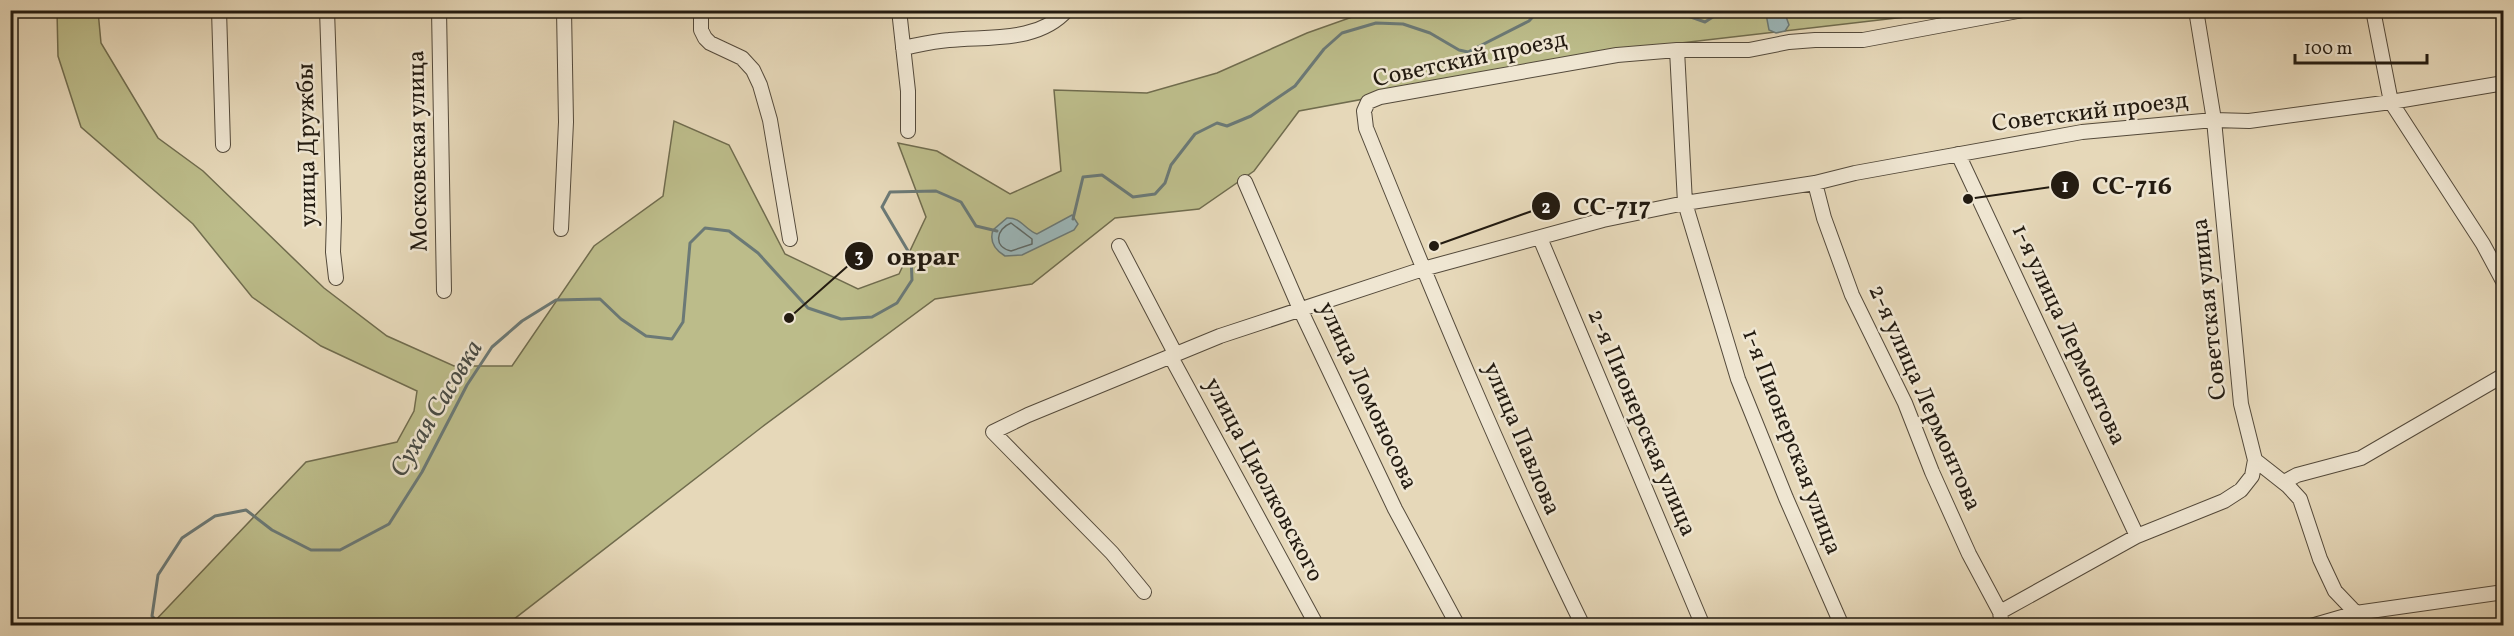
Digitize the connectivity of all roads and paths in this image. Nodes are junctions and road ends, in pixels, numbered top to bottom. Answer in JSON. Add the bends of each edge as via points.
{"nodes":[{"id":1,"x":219,"y":10,"type":"edge"},
{"id":2,"x":327,"y":10,"type":"edge"},
{"id":3,"x":439,"y":10,"type":"edge"},
{"id":4,"x":564,"y":10,"type":"edge"},
{"id":5,"x":701,"y":10,"type":"edge"},
{"id":6,"x":899,"y":10,"type":"edge"},
{"id":7,"x":1067,"y":10,"type":"edge"},
{"id":8,"x":2023,"y":10,"type":"edge"},
{"id":9,"x":2196,"y":10,"type":"edge"},
{"id":10,"x":2373,"y":10,"type":"edge"},
{"id":11,"x":903,"y":48,"type":"junction"},
{"id":12,"x":1677,"y":50,"type":"junction"},
{"id":13,"x":2504,"y":83,"type":"edge"},
{"id":14,"x":2391,"y":102,"type":"junction"},
{"id":15,"x":2214,"y":120,"type":"junction"},
{"id":16,"x":908,"y":130,"type":"dead end"},
{"id":17,"x":223,"y":145,"type":"dead end"},
{"id":18,"x":1958,"y":154,"type":"junction"},
{"id":19,"x":1245,"y":182,"type":"dead end"},
{"id":20,"x":1815,"y":183,"type":"junction"},
{"id":21,"x":1685,"y":202,"type":"junction"},
{"id":22,"x":561,"y":229,"type":"dead end"},
{"id":23,"x":1540,"y":237,"type":"junction"},
{"id":24,"x":790,"y":239,"type":"dead end"},
{"id":25,"x":1119,"y":246,"type":"dead end"},
{"id":26,"x":1423,"y":269,"type":"junction"},
{"id":27,"x":336,"y":278,"type":"dead end"},
{"id":28,"x":2504,"y":283,"type":"edge"},
{"id":29,"x":444,"y":291,"type":"dead end"},
{"id":30,"x":1300,"y":309,"type":"junction"},
{"id":31,"x":1173,"y":356,"type":"junction"},
{"id":32,"x":2504,"y":375,"type":"edge"},
{"id":33,"x":2255,"y":460,"type":"junction"},
{"id":34,"x":2284,"y":482,"type":"junction"},
{"id":35,"x":2137,"y":536,"type":"junction"},
{"id":36,"x":1144,"y":592,"type":"dead end"},
{"id":37,"x":2504,"y":592,"type":"edge"},
{"id":38,"x":2356,"y":613,"type":"junction"},
{"id":39,"x":2001,"y":619,"type":"edge"},
{"id":40,"x":1317,"y":626,"type":"edge"},
{"id":41,"x":1458,"y":626,"type":"edge"},
{"id":42,"x":1583,"y":626,"type":"edge"},
{"id":43,"x":1703,"y":626,"type":"edge"},
{"id":44,"x":1842,"y":626,"type":"edge"},
{"id":45,"x":2311,"y":626,"type":"edge"}],
"edges":[{"from":1,"to":17,"type":"street"},
{"from":2,"to":27,"type":"street","name":"улица Дружбы"},
{"from":3,"to":29,"type":"street","name":"Московская улица"},
{"from":4,"to":22,"type":"street","via":[[566,122]]},
{"from":5,"to":24,"type":"street","via":[[705,38],[742,58],[760,85]]},
{"from":6,"to":11,"type":"street"},
{"from":7,"to":11,"type":"street","via":[[1042,28],[1011,38],[947,40]]},
{"from":8,"to":12,"type":"street","via":[[1863,40],[1789,42],[1749,50]]},
{"from":9,"to":15,"type":"street","name":"Советская улица"},
{"from":10,"to":14,"type":"street"},
{"from":11,"to":16,"type":"street"},
{"from":12,"to":21,"type":"street"},
{"from":12,"to":26,"type":"street","name":"Советский проезд","via":[[1584,60],[1368,102],[1364,111],[1366,128]]},
{"from":13,"to":14,"type":"street","name":"Советский проезд"},
{"from":14,"to":15,"type":"street","name":"Советский проезд","via":[[2249,121]]},
{"from":14,"to":28,"type":"street"},
{"from":15,"to":18,"type":"street","name":"Советский проезд","via":[[2082,132]]},
{"from":15,"to":33,"type":"street","name":"Советская улица","via":[[2241,404]]},
{"from":18,"to":20,"type":"street","name":"Советский проезд"},
{"from":18,"to":35,"type":"street","name":"1-я улица Лермонтова"},
{"from":19,"to":30,"type":"street","name":"улица Ломоносова"},
{"from":20,"to":21,"type":"street","name":"Советский проезд"},
{"from":20,"to":39,"type":"street","name":"2-я улица Лермонтова","via":[[1852,295]]},
{"from":21,"to":23,"type":"street","name":"Советский проезд"},
{"from":21,"to":44,"type":"street","name":"1-я Пионерская улица","via":[[1738,379]]},
{"from":23,"to":26,"type":"street","name":"Советский проезд"},
{"from":23,"to":43,"type":"street","name":"2-я Пионерская улица"},
{"from":25,"to":31,"type":"street","name":"улица Циолковского"},
{"from":26,"to":30,"type":"street","name":"Советский проезд"},
{"from":26,"to":42,"type":"street","name":"улица Павлова","via":[[1533,525]]},
{"from":30,"to":31,"type":"street","name":"Советский проезд"},
{"from":30,"to":41,"type":"street","name":"улица Ломоносова","via":[[1395,509]]},
{"from":31,"to":36,"type":"street","name":"Советский проезд","via":[[993,432],[1112,553]]},
{"from":31,"to":40,"type":"street","name":"улица Циолковского"},
{"from":32,"to":34,"type":"street","via":[[2361,458]]},
{"from":33,"to":34,"type":"street"},
{"from":33,"to":35,"type":"street","via":[[2252,476],[2241,490],[2224,501]]},
{"from":34,"to":38,"type":"street","via":[[2304,506],[2320,559],[2335,591]]},
{"from":35,"to":39,"type":"street"},
{"from":37,"to":38,"type":"street"},
{"from":38,"to":45,"type":"street"}]}
